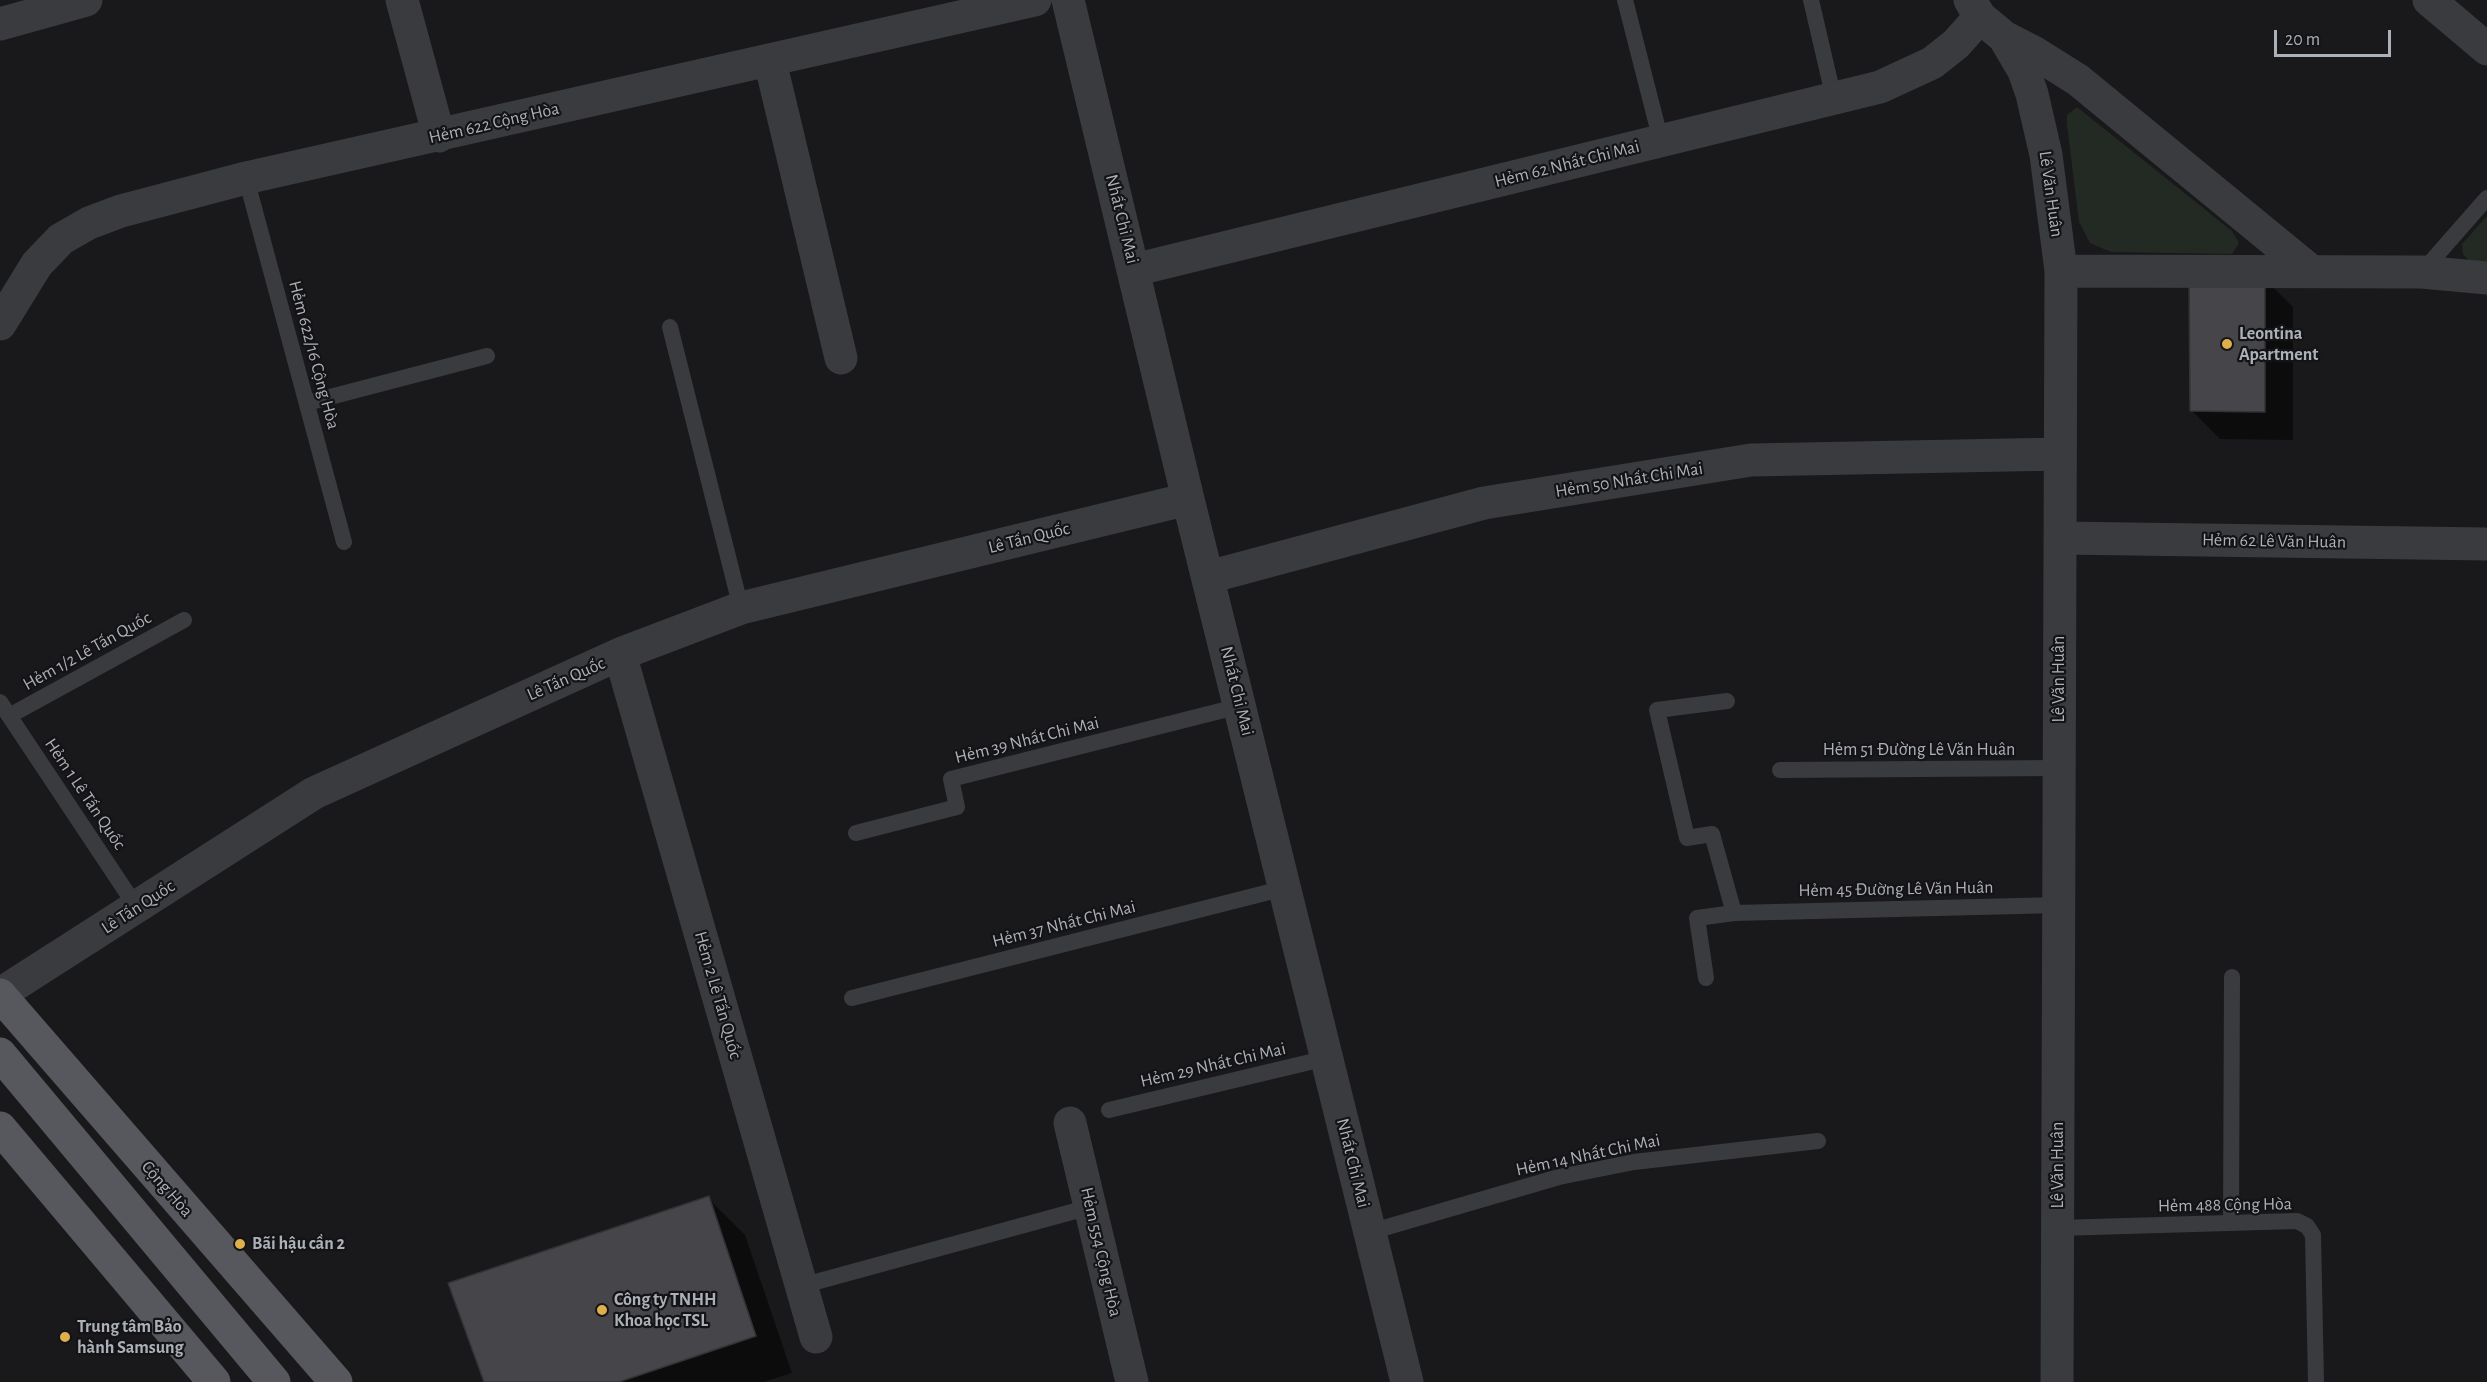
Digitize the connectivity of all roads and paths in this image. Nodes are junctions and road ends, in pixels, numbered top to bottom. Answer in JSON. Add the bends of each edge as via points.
{"nodes":[{"id":1,"x":86,"y":0,"type":"edge"},
{"id":2,"x":402,"y":0,"type":"edge"},
{"id":3,"x":1035,"y":0,"type":"edge"},
{"id":4,"x":1068,"y":0,"type":"edge"},
{"id":5,"x":1625,"y":0,"type":"edge"},
{"id":6,"x":1810,"y":0,"type":"edge"},
{"id":7,"x":2429,"y":0,"type":"edge"},
{"id":8,"x":1984,"y":18,"type":"edge"},
{"id":9,"x":0,"y":24,"type":"edge"},
{"id":10,"x":2487,"y":49,"type":"edge"},
{"id":11,"x":770,"y":61,"type":"junction"},
{"id":12,"x":1834,"y":99,"type":"junction"},
{"id":13,"x":439,"y":136,"type":"junction"},
{"id":14,"x":1661,"y":141,"type":"junction"},
{"id":15,"x":246,"y":178,"type":"junction"},
{"id":16,"x":2487,"y":198,"type":"edge"},
{"id":17,"x":1134,"y":270,"type":"junction"},
{"id":18,"x":2061,"y":271,"type":"junction"},
{"id":19,"x":2311,"y":271,"type":"junction"},
{"id":20,"x":2422,"y":272,"type":"junction"},
{"id":21,"x":2478,"y":275,"type":"edge"},
{"id":22,"x":0,"y":324,"type":"edge"},
{"id":23,"x":670,"y":327,"type":"dead end"},
{"id":24,"x":487,"y":356,"type":"dead end"},
{"id":25,"x":841,"y":358,"type":"dead end"},
{"id":26,"x":307,"y":403,"type":"junction"},
{"id":27,"x":2060,"y":454,"type":"junction"},
{"id":28,"x":1188,"y":499,"type":"junction"},
{"id":29,"x":2060,"y":538,"type":"junction"},
{"id":30,"x":344,"y":542,"type":"dead end"},
{"id":31,"x":2487,"y":544,"type":"edge"},
{"id":32,"x":1209,"y":577,"type":"junction"},
{"id":33,"x":741,"y":608,"type":"junction"},
{"id":34,"x":184,"y":620,"type":"dead end"},
{"id":35,"x":620,"y":654,"type":"junction"},
{"id":36,"x":1727,"y":701,"type":"dead end"},
{"id":37,"x":1240,"y":706,"type":"junction"},
{"id":38,"x":4,"y":709,"type":"edge"},
{"id":39,"x":2059,"y":768,"type":"junction"},
{"id":40,"x":1779,"y":770,"type":"dead end"},
{"id":41,"x":856,"y":833,"type":"dead end"},
{"id":42,"x":1285,"y":888,"type":"junction"},
{"id":43,"x":2059,"y":905,"type":"junction"},
{"id":44,"x":137,"y":908,"type":"junction"},
{"id":45,"x":1734,"y":913,"type":"junction"},
{"id":46,"x":2232,"y":977,"type":"dead end"},
{"id":47,"x":1706,"y":978,"type":"dead end"},
{"id":48,"x":0,"y":995,"type":"edge"},
{"id":49,"x":852,"y":998,"type":"dead end"},
{"id":50,"x":0,"y":1054,"type":"edge"},
{"id":51,"x":1327,"y":1058,"type":"junction"},
{"id":52,"x":1108,"y":1110,"type":"dead end"},
{"id":53,"x":1070,"y":1123,"type":"dead end"},
{"id":54,"x":0,"y":1128,"type":"edge"},
{"id":55,"x":1818,"y":1141,"type":"dead end"},
{"id":56,"x":1090,"y":1207,"type":"junction"},
{"id":57,"x":2231,"y":1223,"type":"junction"},
{"id":58,"x":2058,"y":1228,"type":"junction"},
{"id":59,"x":1370,"y":1232,"type":"junction"},
{"id":60,"x":801,"y":1286,"type":"junction"},
{"id":61,"x":816,"y":1337,"type":"dead end"},
{"id":62,"x":214,"y":1382,"type":"edge"},
{"id":63,"x":274,"y":1382,"type":"edge"},
{"id":64,"x":336,"y":1382,"type":"edge"},
{"id":65,"x":1132,"y":1382,"type":"edge"},
{"id":66,"x":1407,"y":1382,"type":"edge"},
{"id":67,"x":2057,"y":1382,"type":"edge"},
{"id":68,"x":2316,"y":1382,"type":"edge"}],
"edges":[{"from":1,"to":9,"type":"street"},
{"from":2,"to":13,"type":"street"},
{"from":3,"to":11,"type":"street","name":"Hẻm 622 Cộng Hòa"},
{"from":4,"to":17,"type":"street","name":"Nhất Chi Mai"},
{"from":5,"to":14,"type":"lane"},
{"from":6,"to":12,"type":"lane"},
{"from":7,"to":10,"type":"street"},
{"from":8,"to":12,"type":"street","name":"Hẻm 62 Nhất Chi Mai","via":[[1932,63],[1880,87]]},
{"from":8,"to":18,"type":"street","name":"Lê Văn Huân","via":[[2024,71],[2039,119]]},
{"from":8,"to":19,"type":"street","via":[[2078,80]]},
{"from":11,"to":13,"type":"street","name":"Hẻm 622 Cộng Hòa"},
{"from":11,"to":25,"type":"street"},
{"from":12,"to":14,"type":"street","name":"Hẻm 62 Nhất Chi Mai"},
{"from":13,"to":15,"type":"street","name":"Hẻm 622 Cộng Hòa"},
{"from":14,"to":17,"type":"street","name":"Hẻm 62 Nhất Chi Mai"},
{"from":15,"to":22,"type":"street","name":"Hẻm 622 Cộng Hòa","via":[[121,211],[61,239],[37,264]]},
{"from":15,"to":26,"type":"lane","name":"Hẻm 622/16 Cộng Hòa"},
{"from":16,"to":20,"type":"lane"},
{"from":17,"to":28,"type":"street","name":"Nhất Chi Mai"},
{"from":18,"to":19,"type":"street"},
{"from":18,"to":27,"type":"street","name":"Lê Văn Huân"},
{"from":19,"to":20,"type":"street"},
{"from":20,"to":21,"type":"street"},
{"from":23,"to":33,"type":"lane"},
{"from":24,"to":26,"type":"lane"},
{"from":26,"to":30,"type":"lane","name":"Hẻm 622/16 Cộng Hòa"},
{"from":27,"to":29,"type":"street","name":"Lê Văn Huân"},
{"from":27,"to":32,"type":"street","name":"Hẻm 50 Nhất Chi Mai","via":[[1751,460],[1484,503]]},
{"from":28,"to":32,"type":"street","name":"Nhất Chi Mai"},
{"from":28,"to":33,"type":"street","name":"Lê Tấn Quốc"},
{"from":29,"to":31,"type":"street","name":"Hẻm 62 Lê Văn Huân"},
{"from":29,"to":39,"type":"street","name":"Lê Văn Huân"},
{"from":32,"to":37,"type":"street","name":"Nhất Chi Mai"},
{"from":33,"to":35,"type":"street","name":"Lê Tấn Quốc"},
{"from":34,"to":38,"type":"lane","name":"Hẻm 1/2 Lê Tấn Quốc"},
{"from":35,"to":44,"type":"street","name":"Lê Tấn Quốc","via":[[314,793]]},
{"from":35,"to":60,"type":"street","name":"Hẻm 2 Lê Tấn Quốc"},
{"from":36,"to":45,"type":"lane","via":[[1657,710],[1687,837],[1712,834]]},
{"from":37,"to":41,"type":"lane","name":"Hẻm 39 Nhất Chi Mai","via":[[951,779],[957,807]]},
{"from":37,"to":42,"type":"street","name":"Nhất Chi Mai"},
{"from":38,"to":44,"type":"lane","name":"Hẻm 1 Lê Tấn Quốc"},
{"from":39,"to":40,"type":"lane","name":"Hẻm 51 Đường Lê Văn Huân"},
{"from":39,"to":43,"type":"street","name":"Lê Văn Huân"},
{"from":42,"to":49,"type":"lane","name":"Hẻm 37 Nhất Chi Mai"},
{"from":42,"to":51,"type":"street","name":"Nhất Chi Mai"},
{"from":43,"to":45,"type":"lane","name":"Hẻm 45 Đường Lê Văn Huân"},
{"from":43,"to":58,"type":"street","name":"Lê Văn Huân"},
{"from":44,"to":48,"type":"street","name":"Lê Tấn Quốc"},
{"from":45,"to":47,"type":"lane","name":"Hẻm 45 Đường Lê Văn Huân","via":[[1697,918]]},
{"from":46,"to":57,"type":"lane"},
{"from":48,"to":64,"type":"main road","name":"Cộng Hòa"},
{"from":50,"to":63,"type":"main road"},
{"from":51,"to":52,"type":"lane","name":"Hẻm 29 Nhất Chi Mai"},
{"from":51,"to":59,"type":"street","name":"Nhất Chi Mai"},
{"from":53,"to":56,"type":"street","name":"Hẻm 554 Cộng Hòa"},
{"from":54,"to":62,"type":"main road"},
{"from":55,"to":59,"type":"lane","name":"Hẻm 14 Nhất Chi Mai","via":[[1634,1162],[1570,1175]]},
{"from":56,"to":60,"type":"lane"},
{"from":56,"to":65,"type":"street","name":"Hẻm 554 Cộng Hòa"},
{"from":57,"to":58,"type":"lane","name":"Hẻm 488 Cộng Hòa"},
{"from":57,"to":68,"type":"lane","name":"Hẻm 488 Cộng Hòa","via":[[2297,1221],[2313,1235]]},
{"from":58,"to":67,"type":"street","name":"Lê Văn Huân"},
{"from":59,"to":66,"type":"street","name":"Nhất Chi Mai"},
{"from":60,"to":61,"type":"street","name":"Hẻm 2 Lê Tấn Quốc"}]}
